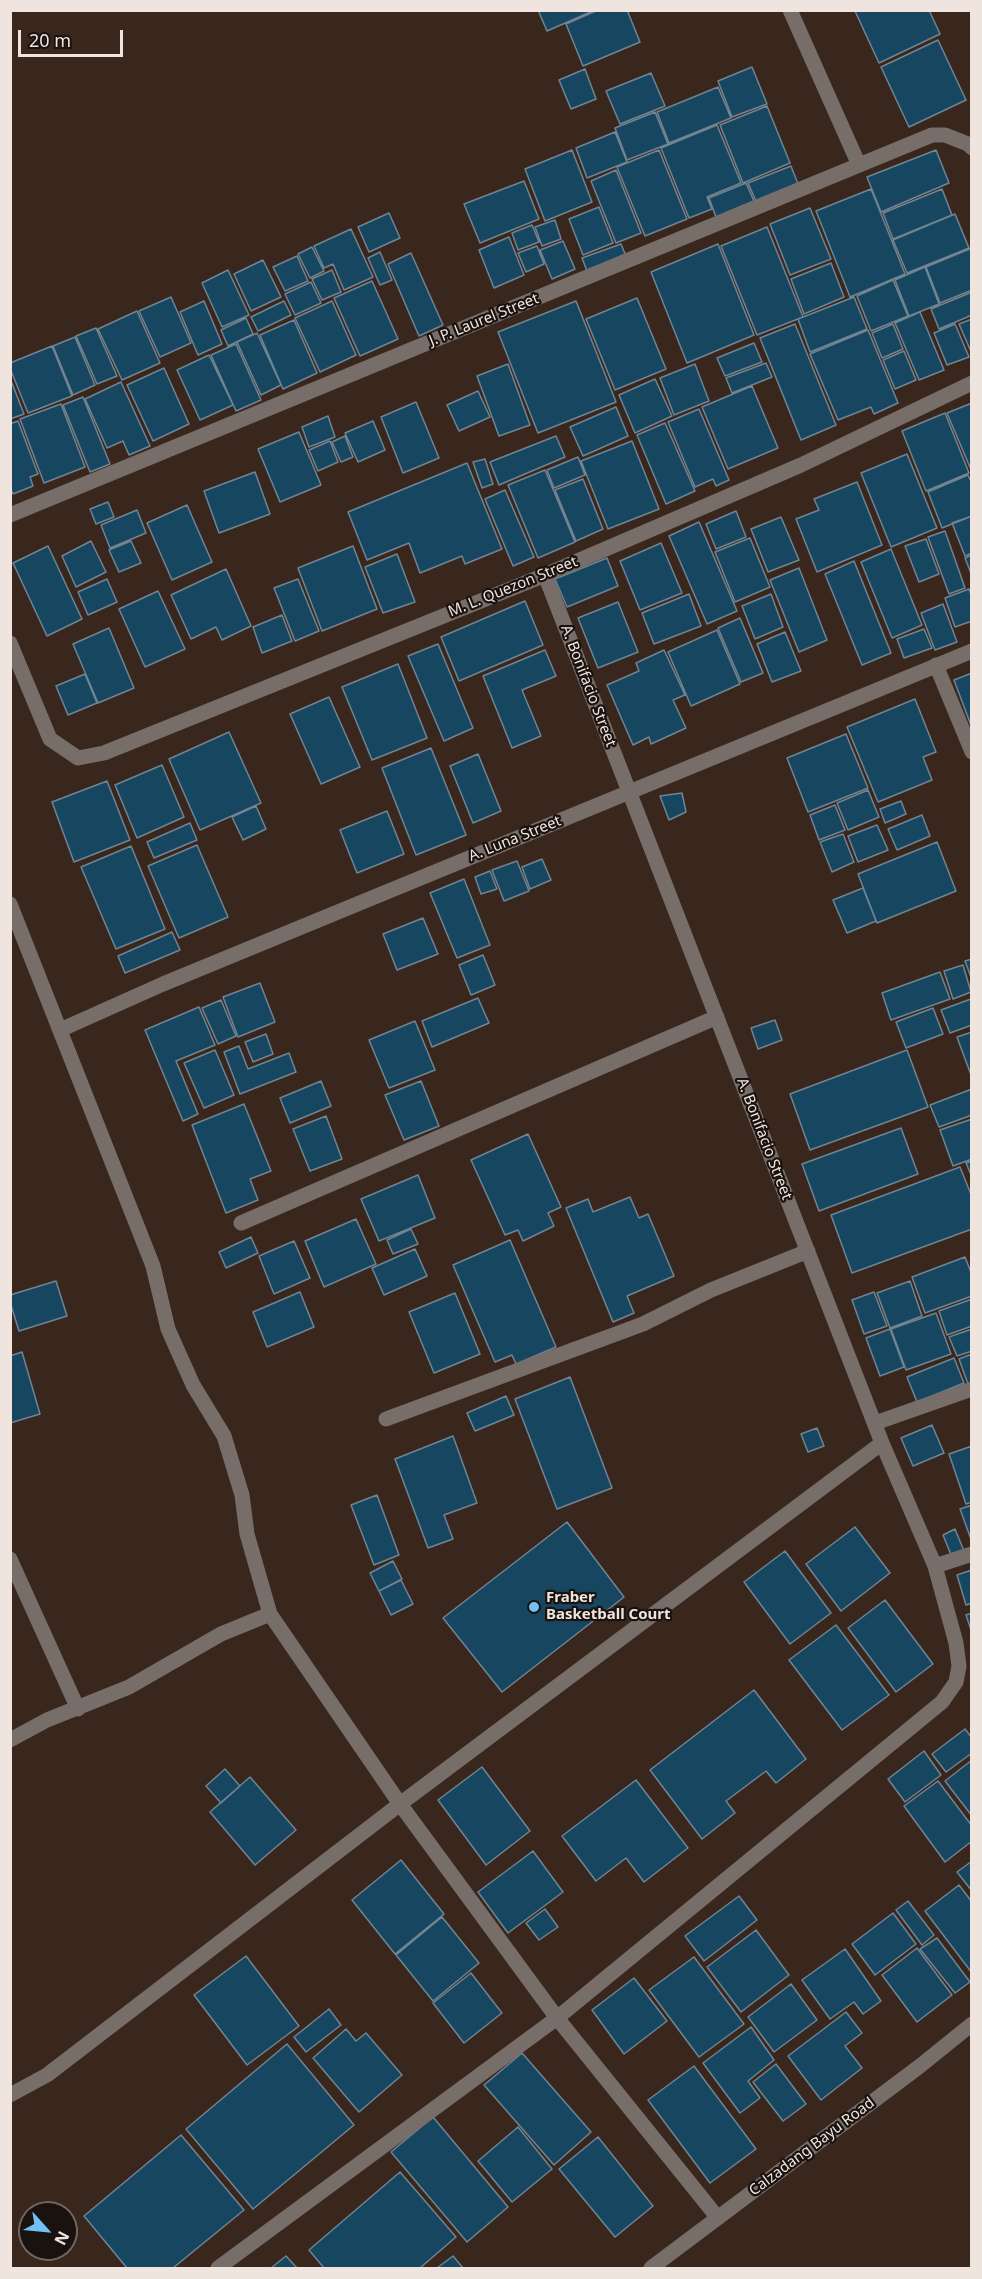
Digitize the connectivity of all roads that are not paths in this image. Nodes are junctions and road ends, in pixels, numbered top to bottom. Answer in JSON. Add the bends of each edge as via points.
{"nodes":[{"id":1,"x":790,"y":10,"type":"edge"},
{"id":2,"x":965,"y":144,"type":"edge"},
{"id":3,"x":859,"y":165,"type":"junction"},
{"id":4,"x":972,"y":383,"type":"edge"},
{"id":5,"x":10,"y":515,"type":"edge"},
{"id":6,"x":544,"y":575,"type":"junction"},
{"id":7,"x":10,"y":643,"type":"edge"},
{"id":8,"x":972,"y":651,"type":"edge"},
{"id":9,"x":936,"y":665,"type":"junction"},
{"id":10,"x":972,"y":752,"type":"edge"},
{"id":11,"x":629,"y":793,"type":"junction"},
{"id":12,"x":10,"y":904,"type":"edge"},
{"id":13,"x":717,"y":1017,"type":"junction"},
{"id":14,"x":60,"y":1030,"type":"junction"},
{"id":15,"x":241,"y":1223,"type":"dead end"},
{"id":16,"x":808,"y":1251,"type":"junction"},
{"id":17,"x":972,"y":1389,"type":"edge"},
{"id":18,"x":386,"y":1419,"type":"dead end"},
{"id":19,"x":875,"y":1423,"type":"junction"},
{"id":20,"x":882,"y":1443,"type":"junction"},
{"id":21,"x":972,"y":1554,"type":"edge"},
{"id":22,"x":10,"y":1559,"type":"edge"},
{"id":23,"x":935,"y":1566,"type":"junction"},
{"id":24,"x":270,"y":1614,"type":"junction"},
{"id":25,"x":78,"y":1709,"type":"junction"},
{"id":26,"x":10,"y":1740,"type":"edge"},
{"id":27,"x":400,"y":1804,"type":"junction"},
{"id":28,"x":557,"y":2018,"type":"junction"},
{"id":29,"x":972,"y":2024,"type":"edge"},
{"id":30,"x":10,"y":2095,"type":"edge"},
{"id":31,"x":718,"y":2218,"type":"junction"},
{"id":32,"x":218,"y":2268,"type":"edge"},
{"id":33,"x":651,"y":2268,"type":"edge"}],
"edges":[{"from":1,"to":3,"type":"street"},
{"from":2,"to":3,"type":"street","name":"J. P. Laurel Street","via":[[945,135],[932,135]]},
{"from":3,"to":5,"type":"street","name":"J. P. Laurel Street"},
{"from":4,"to":6,"type":"street","name":"M. L. Quezon Street","via":[[801,465]]},
{"from":6,"to":7,"type":"street","name":"M. L. Quezon Street","via":[[104,753],[78,758],[50,739]]},
{"from":6,"to":11,"type":"street","name":"A. Bonifacio Street"},
{"from":8,"to":9,"type":"street","name":"A. Luna Street"},
{"from":9,"to":10,"type":"street"},
{"from":9,"to":11,"type":"street","name":"A. Luna Street"},
{"from":11,"to":13,"type":"street","name":"A. Bonifacio Street"},
{"from":11,"to":14,"type":"street","name":"A. Luna Street"},
{"from":12,"to":14,"type":"street"},
{"from":13,"to":15,"type":"street"},
{"from":13,"to":16,"type":"street","name":"A. Bonifacio Street"},
{"from":14,"to":24,"type":"street","via":[[153,1266],[168,1329],[193,1385],[224,1436]]},
{"from":16,"to":18,"type":"street","via":[[711,1290],[643,1323]]},
{"from":16,"to":19,"type":"street","name":"A. Bonifacio Street"},
{"from":17,"to":19,"type":"street"},
{"from":19,"to":20,"type":"street","name":"A. Bonifacio Street"},
{"from":20,"to":23,"type":"street","name":"A. Bonifacio Street"},
{"from":20,"to":27,"type":"street"},
{"from":21,"to":23,"type":"street"},
{"from":22,"to":25,"type":"street"},
{"from":23,"to":28,"type":"street","name":"A. Bonifacio Street","via":[[959,1666],[956,1682],[942,1702]]},
{"from":24,"to":25,"type":"street","via":[[221,1634],[129,1687]]},
{"from":24,"to":27,"type":"street"},
{"from":25,"to":26,"type":"street"},
{"from":27,"to":28,"type":"street"},
{"from":27,"to":30,"type":"street","via":[[47,2075]]},
{"from":28,"to":31,"type":"street"},
{"from":28,"to":32,"type":"street"},
{"from":29,"to":31,"type":"street","name":"Calzadang Bayu Road"},
{"from":31,"to":33,"type":"street","name":"Calzadang Bayu Road"}]}
